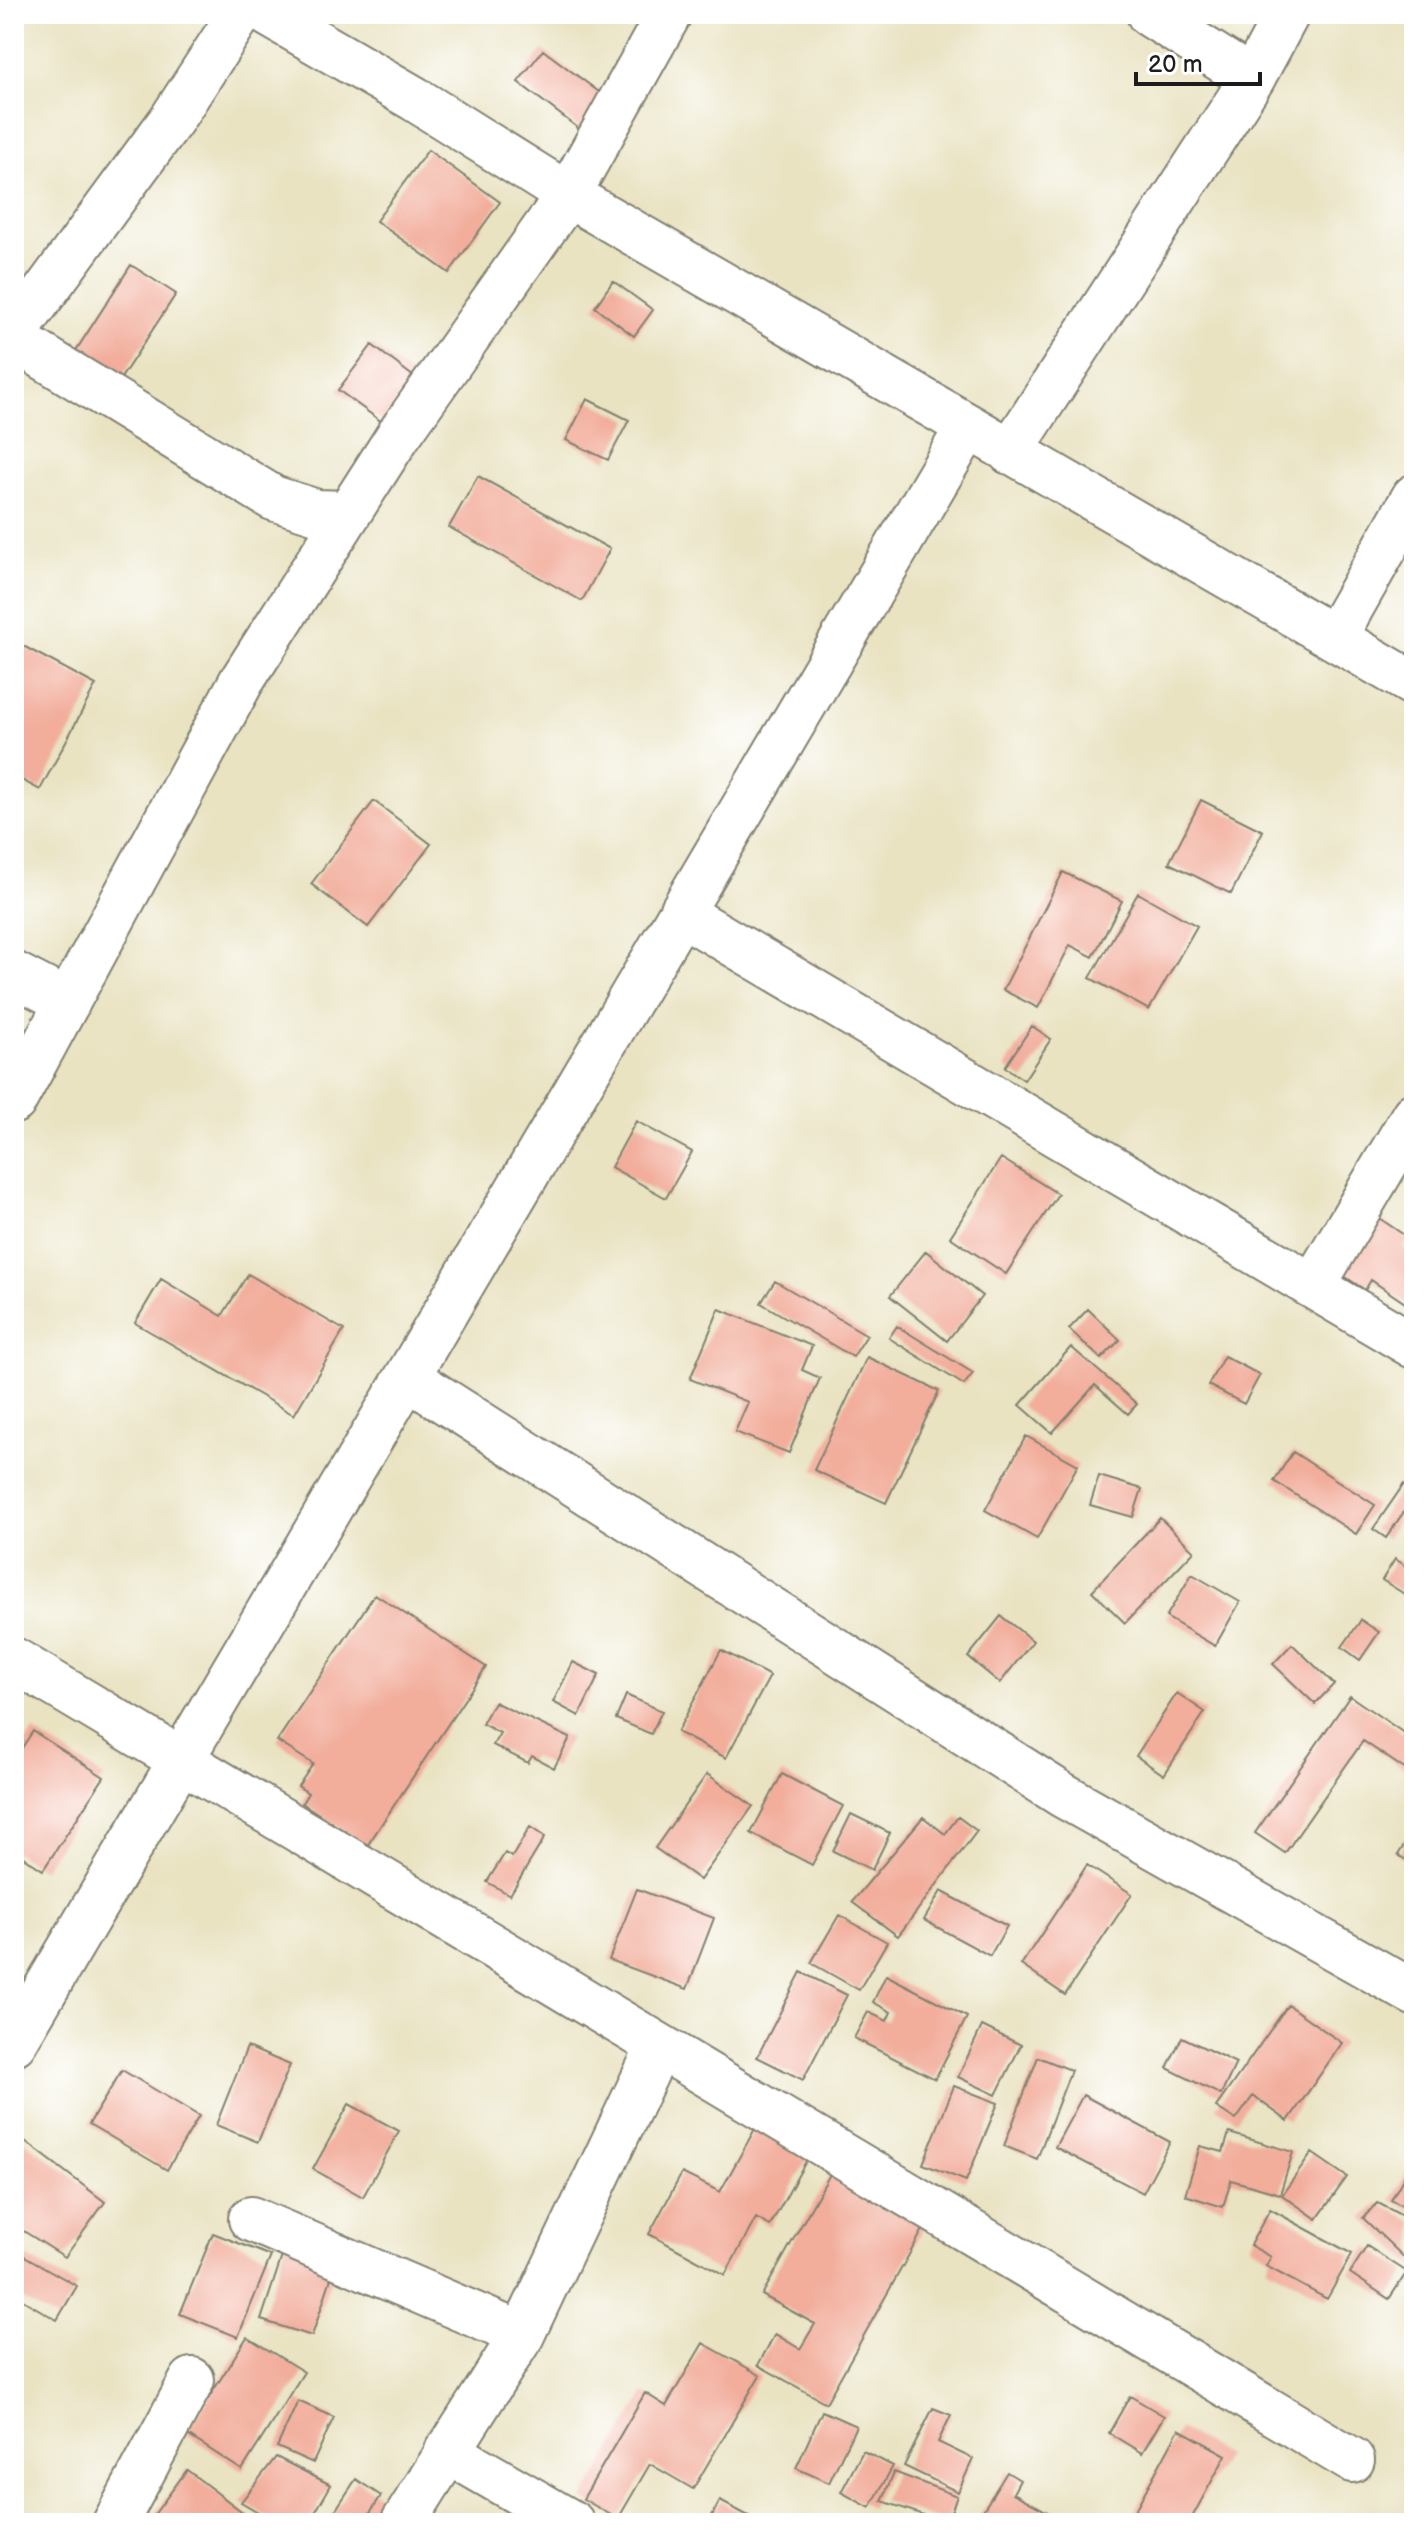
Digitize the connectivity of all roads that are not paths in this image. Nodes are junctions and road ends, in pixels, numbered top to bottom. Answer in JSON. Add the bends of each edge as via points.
{"nodes":[{"id":1,"x":240,"y":14,"type":"edge"},
{"id":2,"x":268,"y":14,"type":"edge"},
{"id":3,"x":669,"y":14,"type":"edge"},
{"id":4,"x":1149,"y":14,"type":"edge"},
{"id":5,"x":1287,"y":14,"type":"edge"},
{"id":6,"x":1252,"y":79,"type":"junction"},
{"id":7,"x":568,"y":195,"type":"junction"},
{"id":8,"x":14,"y":337,"type":"edge"},
{"id":9,"x":968,"y":427,"type":"junction"},
{"id":10,"x":1010,"y":452,"type":"junction"},
{"id":11,"x":1414,"y":497,"type":"edge"},
{"id":12,"x":348,"y":513,"type":"junction"},
{"id":13,"x":1335,"y":636,"type":"junction"},
{"id":14,"x":1414,"y":684,"type":"edge"},
{"id":15,"x":681,"y":913,"type":"junction"},
{"id":16,"x":14,"y":974,"type":"edge"},
{"id":17,"x":68,"y":1002,"type":"junction"},
{"id":18,"x":14,"y":1101,"type":"edge"},
{"id":19,"x":1414,"y":1115,"type":"edge"},
{"id":20,"x":1313,"y":1286,"type":"junction"},
{"id":21,"x":1414,"y":1346,"type":"edge"},
{"id":22,"x":407,"y":1377,"type":"junction"},
{"id":23,"x":14,"y":1660,"type":"edge"},
{"id":24,"x":181,"y":1760,"type":"junction"},
{"id":25,"x":1414,"y":1993,"type":"edge"},
{"id":26,"x":14,"y":2043,"type":"edge"},
{"id":27,"x":659,"y":2046,"type":"junction"},
{"id":28,"x":251,"y":2219,"type":"dead end"},
{"id":29,"x":522,"y":2335,"type":"junction"},
{"id":30,"x":192,"y":2380,"type":"dead end"},
{"id":31,"x":447,"y":2451,"type":"junction"},
{"id":32,"x":1352,"y":2460,"type":"dead end"},
{"id":33,"x":115,"y":2523,"type":"edge"},
{"id":34,"x":403,"y":2523,"type":"edge"},
{"id":35,"x":572,"y":2523,"type":"edge"}],
"edges":[{"from":1,"to":8,"type":"street","via":[[172,119]]},
{"from":2,"to":7,"type":"street"},
{"from":3,"to":7,"type":"street"},
{"from":4,"to":6,"type":"street"},
{"from":5,"to":6,"type":"street"},
{"from":6,"to":10,"type":"street"},
{"from":7,"to":9,"type":"street"},
{"from":7,"to":12,"type":"street"},
{"from":8,"to":12,"type":"street","via":[[273,498],[317,512]]},
{"from":9,"to":10,"type":"street"},
{"from":9,"to":15,"type":"street"},
{"from":10,"to":13,"type":"street"},
{"from":11,"to":13,"type":"street"},
{"from":12,"to":17,"type":"street","via":[[241,682]]},
{"from":13,"to":14,"type":"street"},
{"from":15,"to":20,"type":"street"},
{"from":15,"to":22,"type":"street"},
{"from":16,"to":17,"type":"street"},
{"from":17,"to":18,"type":"street"},
{"from":19,"to":20,"type":"street"},
{"from":20,"to":21,"type":"street"},
{"from":22,"to":24,"type":"street"},
{"from":22,"to":25,"type":"street","via":[[1061,1794]]},
{"from":23,"to":24,"type":"street"},
{"from":24,"to":26,"type":"street"},
{"from":24,"to":27,"type":"street"},
{"from":27,"to":29,"type":"street"},
{"from":27,"to":32,"type":"street"},
{"from":28,"to":29,"type":"street"},
{"from":29,"to":31,"type":"street"},
{"from":30,"to":33,"type":"street"},
{"from":31,"to":34,"type":"street"},
{"from":31,"to":35,"type":"street"}]}
